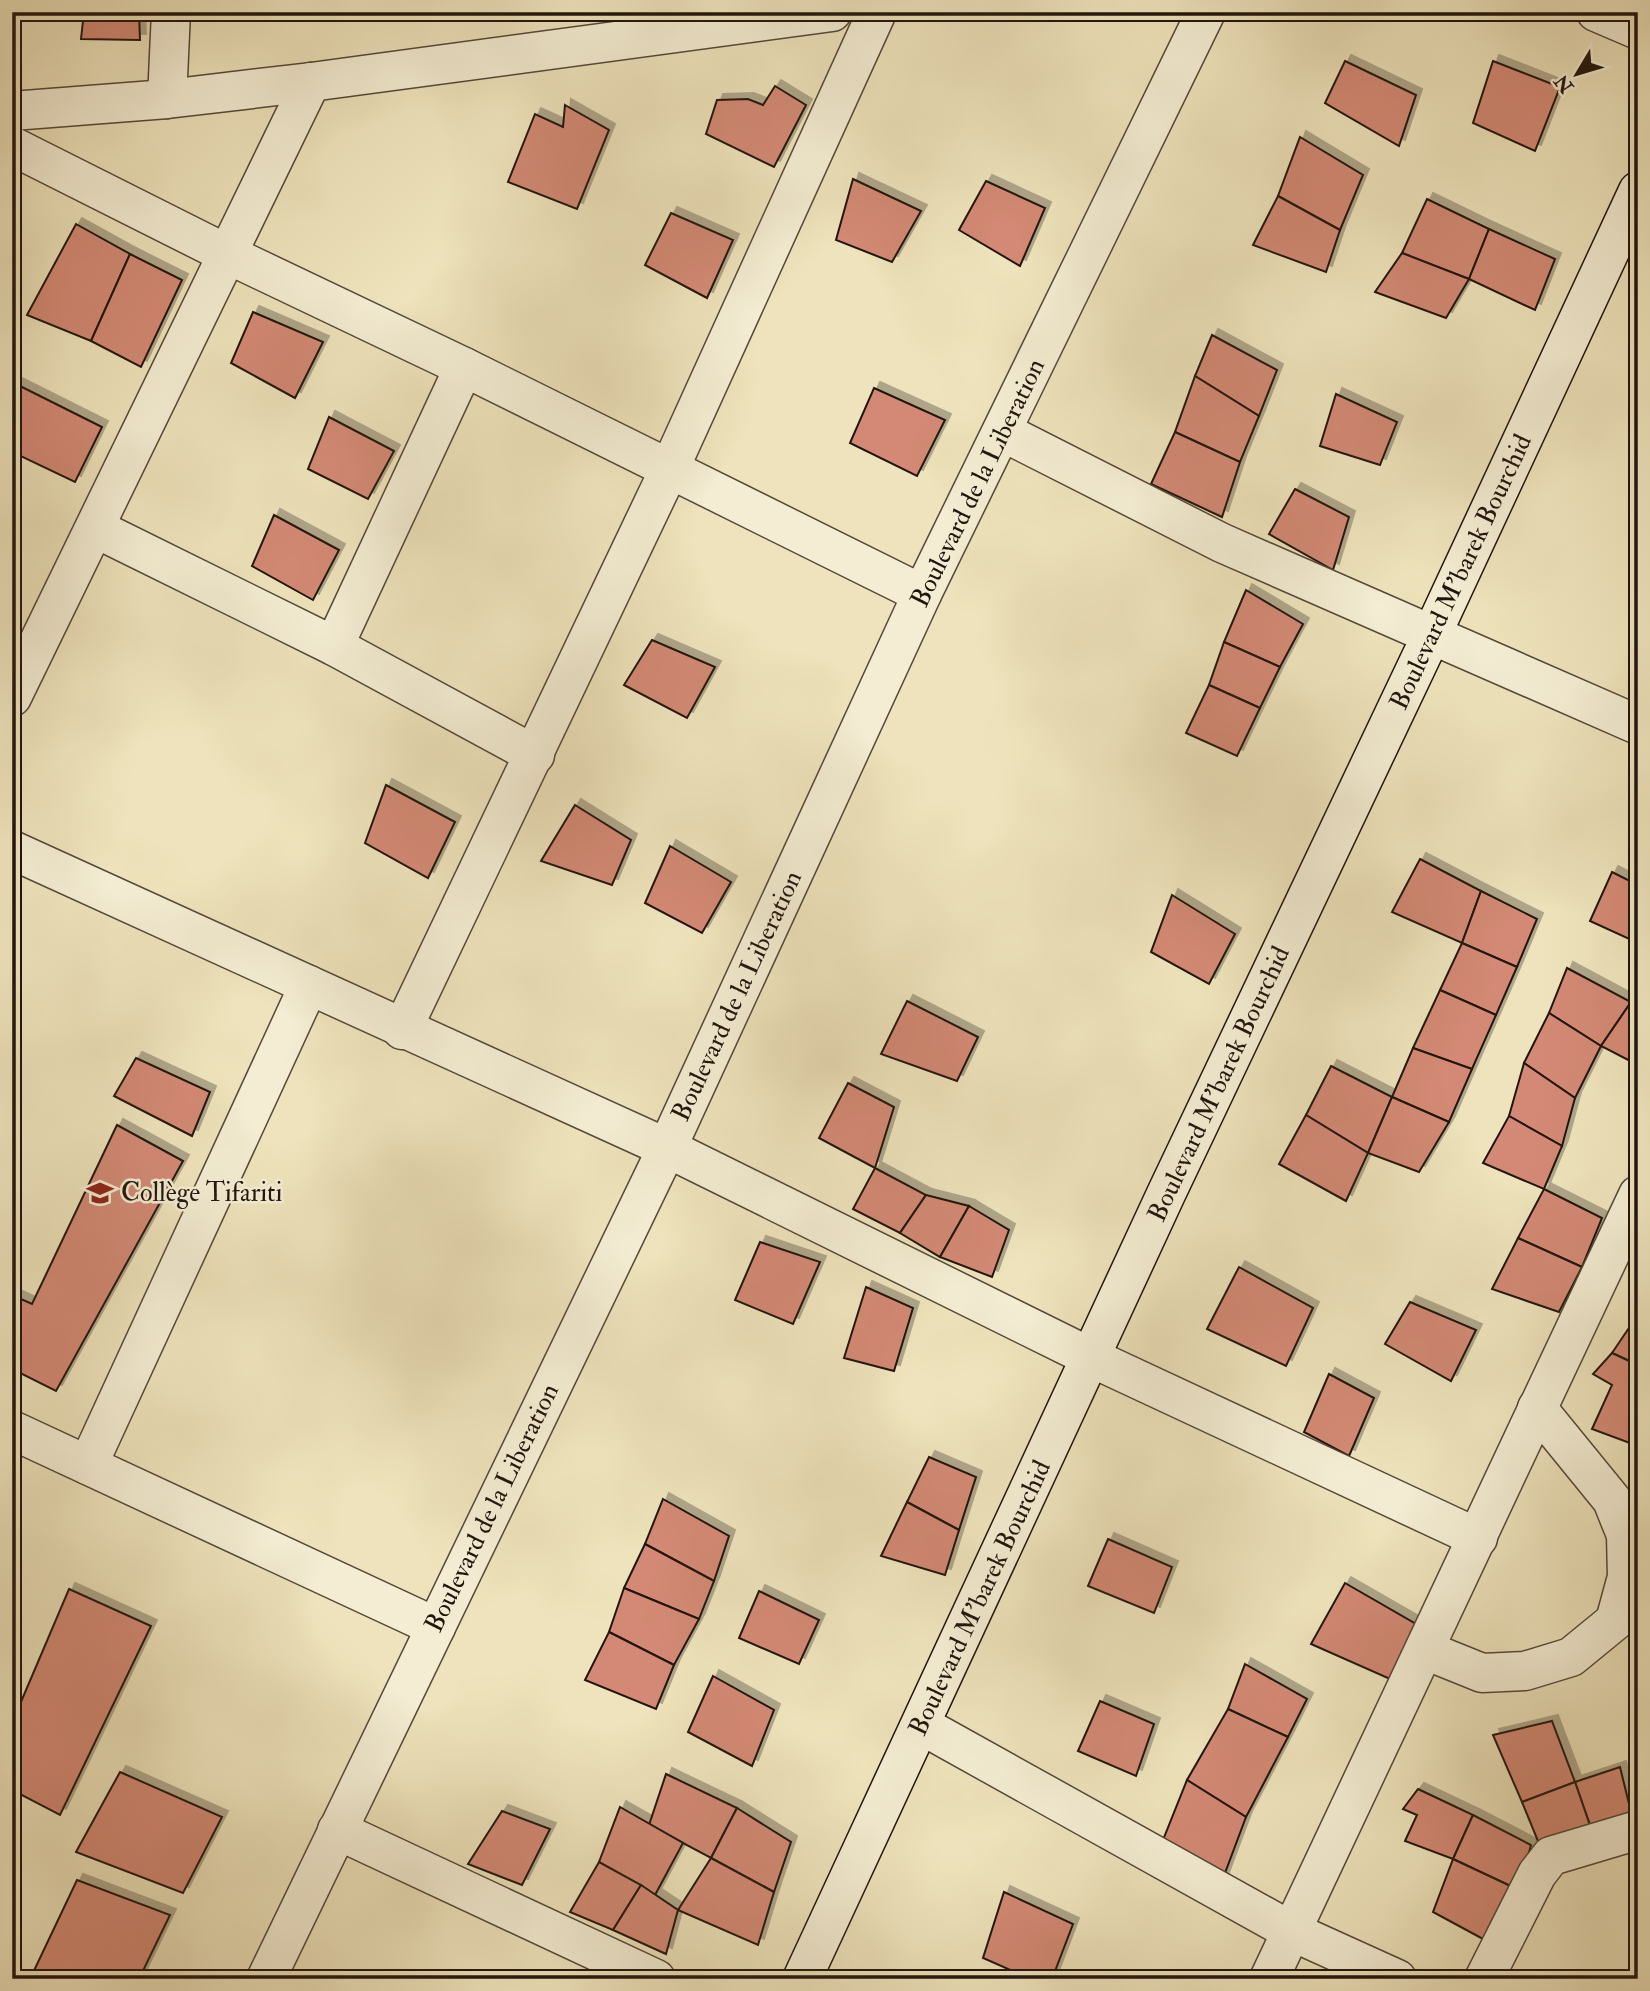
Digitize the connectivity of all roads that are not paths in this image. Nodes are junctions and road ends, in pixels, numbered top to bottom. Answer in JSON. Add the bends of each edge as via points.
{"nodes":[{"id":1,"x":171,"y":12,"type":"edge"},
{"id":2,"x":832,"y":12,"type":"edge"},
{"id":3,"x":877,"y":12,"type":"edge"},
{"id":4,"x":1206,"y":12,"type":"edge"},
{"id":5,"x":1596,"y":12,"type":"edge"},
{"id":6,"x":1638,"y":30,"type":"edge"},
{"id":7,"x":311,"y":82,"type":"junction"},
{"id":8,"x":167,"y":99,"type":"junction"},
{"id":9,"x":12,"y":111,"type":"edge"},
{"id":10,"x":12,"y":146,"type":"edge"},
{"id":11,"x":1638,"y":191,"type":"edge"},
{"id":12,"x":229,"y":256,"type":"junction"},
{"id":13,"x":464,"y":367,"type":"junction"},
{"id":14,"x":1003,"y":432,"type":"junction"},
{"id":15,"x":669,"y":470,"type":"junction"},
{"id":16,"x":95,"y":528,"type":"junction"},
{"id":17,"x":922,"y":594,"type":"junction"},
{"id":18,"x":1432,"y":634,"type":"junction"},
{"id":19,"x":334,"y":646,"type":"junction"},
{"id":20,"x":12,"y":697,"type":"edge"},
{"id":21,"x":1638,"y":725,"type":"edge"},
{"id":22,"x":535,"y":755,"type":"junction"},
{"id":23,"x":12,"y":850,"type":"edge"},
{"id":24,"x":309,"y":985,"type":"junction"},
{"id":25,"x":402,"y":1030,"type":"junction"},
{"id":26,"x":667,"y":1148,"type":"junction"},
{"id":27,"x":1638,"y":1195,"type":"edge"},
{"id":28,"x":1092,"y":1358,"type":"junction"},
{"id":29,"x":1537,"y":1408,"type":"junction"},
{"id":30,"x":12,"y":1430,"type":"edge"},
{"id":31,"x":88,"y":1465,"type":"junction"},
{"id":32,"x":1478,"y":1538,"type":"junction"},
{"id":33,"x":436,"y":1627,"type":"junction"},
{"id":34,"x":1626,"y":1627,"type":"edge"},
{"id":35,"x":1425,"y":1650,"type":"junction"},
{"id":36,"x":921,"y":1725,"type":"junction"},
{"id":37,"x":337,"y":1830,"type":"junction"},
{"id":38,"x":1638,"y":1830,"type":"edge"},
{"id":39,"x":1291,"y":1931,"type":"junction"},
{"id":40,"x":266,"y":1979,"type":"edge"},
{"id":41,"x":656,"y":1979,"type":"edge"},
{"id":42,"x":802,"y":1979,"type":"edge"},
{"id":43,"x":1269,"y":1979,"type":"edge"},
{"id":44,"x":1397,"y":1979,"type":"edge"},
{"id":45,"x":1484,"y":1979,"type":"edge"}],
"edges":[{"from":1,"to":8,"type":"street"},
{"from":2,"to":7,"type":"street"},
{"from":3,"to":15,"type":"street"},
{"from":4,"to":14,"type":"street","name":"Boulevard de la Liberation"},
{"from":5,"to":6,"type":"street"},
{"from":7,"to":8,"type":"street"},
{"from":7,"to":12,"type":"street"},
{"from":8,"to":9,"type":"street"},
{"from":10,"to":12,"type":"street"},
{"from":11,"to":18,"type":"street","name":"Boulevard M'barek Bourchid"},
{"from":12,"to":13,"type":"street"},
{"from":12,"to":16,"type":"street"},
{"from":13,"to":15,"type":"street"},
{"from":13,"to":19,"type":"street"},
{"from":14,"to":17,"type":"street","name":"Boulevard de la Liberation"},
{"from":14,"to":18,"type":"street","via":[[1222,543]]},
{"from":15,"to":17,"type":"street"},
{"from":15,"to":22,"type":"street"},
{"from":16,"to":19,"type":"street"},
{"from":16,"to":20,"type":"street"},
{"from":17,"to":26,"type":"street","name":"Boulevard de la Liberation"},
{"from":18,"to":21,"type":"street"},
{"from":18,"to":28,"type":"street","name":"Boulevard M'barek Bourchid"},
{"from":19,"to":22,"type":"street"},
{"from":22,"to":25,"type":"street"},
{"from":23,"to":24,"type":"street"},
{"from":24,"to":25,"type":"street"},
{"from":24,"to":31,"type":"street"},
{"from":25,"to":26,"type":"street"},
{"from":26,"to":28,"type":"street"},
{"from":26,"to":33,"type":"street","name":"Boulevard de la Liberation"},
{"from":27,"to":29,"type":"street"},
{"from":28,"to":32,"type":"street"},
{"from":28,"to":36,"type":"street","name":"Boulevard M'barek Bourchid"},
{"from":29,"to":32,"type":"street"},
{"from":29,"to":34,"type":"street","via":[[1612,1500],[1626,1535]]},
{"from":30,"to":31,"type":"street"},
{"from":31,"to":33,"type":"street"},
{"from":32,"to":35,"type":"street"},
{"from":33,"to":37,"type":"street","name":"Boulevard de la Liberation"},
{"from":34,"to":35,"type":"street","via":[[1571,1657],[1525,1671],[1482,1673]]},
{"from":35,"to":39,"type":"street"},
{"from":36,"to":39,"type":"street"},
{"from":36,"to":42,"type":"street","name":"Boulevard M'barek Bourchid"},
{"from":37,"to":40,"type":"street","name":"Boulevard de la Liberation"},
{"from":37,"to":41,"type":"street"},
{"from":38,"to":45,"type":"street","via":[[1551,1856],[1537,1874]]},
{"from":39,"to":43,"type":"street"},
{"from":39,"to":44,"type":"street"}]}
